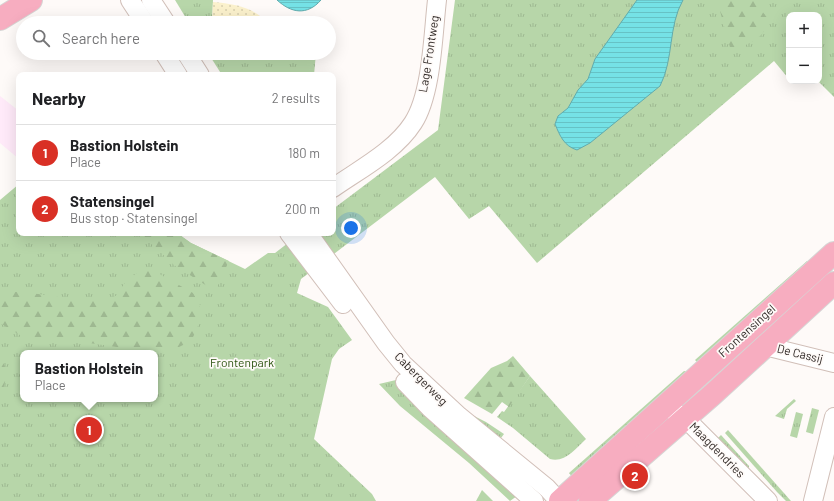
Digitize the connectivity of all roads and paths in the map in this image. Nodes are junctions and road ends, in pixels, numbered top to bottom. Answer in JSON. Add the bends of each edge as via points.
{"nodes":[{"id":1,"x":31,"y":0,"type":"edge"},
{"id":2,"x":130,"y":0,"type":"edge"},
{"id":3,"x":151,"y":0,"type":"edge"},
{"id":4,"x":437,"y":0,"type":"edge"},
{"id":5,"x":140,"y":16,"type":"edge"},
{"id":6,"x":161,"y":16,"type":"edge"},
{"id":7,"x":0,"y":19,"type":"edge"},
{"id":8,"x":168,"y":60,"type":"edge"},
{"id":9,"x":190,"y":60,"type":"edge"},
{"id":10,"x":176,"y":72,"type":"edge"},
{"id":11,"x":198,"y":72,"type":"edge"},
{"id":12,"x":336,"y":186,"type":"edge"},
{"id":13,"x":298,"y":236,"type":"edge"},
{"id":14,"x":834,"y":253,"type":"edge"},
{"id":15,"x":321,"y":264,"type":"junction"},
{"id":16,"x":834,"y":284,"type":"edge"},
{"id":17,"x":766,"y":346,"type":"junction"},
{"id":18,"x":834,"y":363,"type":"edge"},
{"id":19,"x":661,"y":408,"type":"junction"},
{"id":20,"x":834,"y":417,"type":"edge"},
{"id":21,"x":685,"y":418,"type":"junction"},
{"id":22,"x":830,"y":453,"type":"edge"},
{"id":23,"x":534,"y":501,"type":"edge"},
{"id":24,"x":560,"y":501,"type":"edge"},
{"id":25,"x":590,"y":501,"type":"edge"},
{"id":26,"x":768,"y":501,"type":"edge"},
{"id":27,"x":813,"y":501,"type":"edge"}],
"edges":[{"from":1,"to":7,"type":"main road"},
{"from":2,"to":5,"type":"street"},
{"from":3,"to":6,"type":"street"},
{"from":4,"to":12,"type":"street","name":"Lage Frontweg","via":[[426,85],[414,122],[386,151]]},
{"from":8,"to":10,"type":"street"},
{"from":9,"to":11,"type":"street"},
{"from":13,"to":15,"type":"street","name":"Cabergerweg"},
{"from":14,"to":19,"type":"main road","name":"Frontensingel"},
{"from":15,"to":23,"type":"street","name":"Cabergerweg","via":[[377,349],[414,392]]},
{"from":15,"to":24,"type":"street","name":"Cabergerweg","via":[[403,364],[459,416]]},
{"from":16,"to":17,"type":"main road","name":"Frontensingel"},
{"from":17,"to":18,"type":"street","name":"De Cassij"},
{"from":17,"to":21,"type":"main road","name":"Frontensingel"},
{"from":19,"to":21,"type":"street","name":"Maagdendries"},
{"from":19,"to":24,"type":"main road","name":"Frontensingel"},
{"from":20,"to":22,"type":"street"},
{"from":21,"to":25,"type":"main road","name":"Frontensingel"},
{"from":21,"to":26,"type":"street","name":"Maagdendries"},
{"from":22,"to":27,"type":"street"}]}
